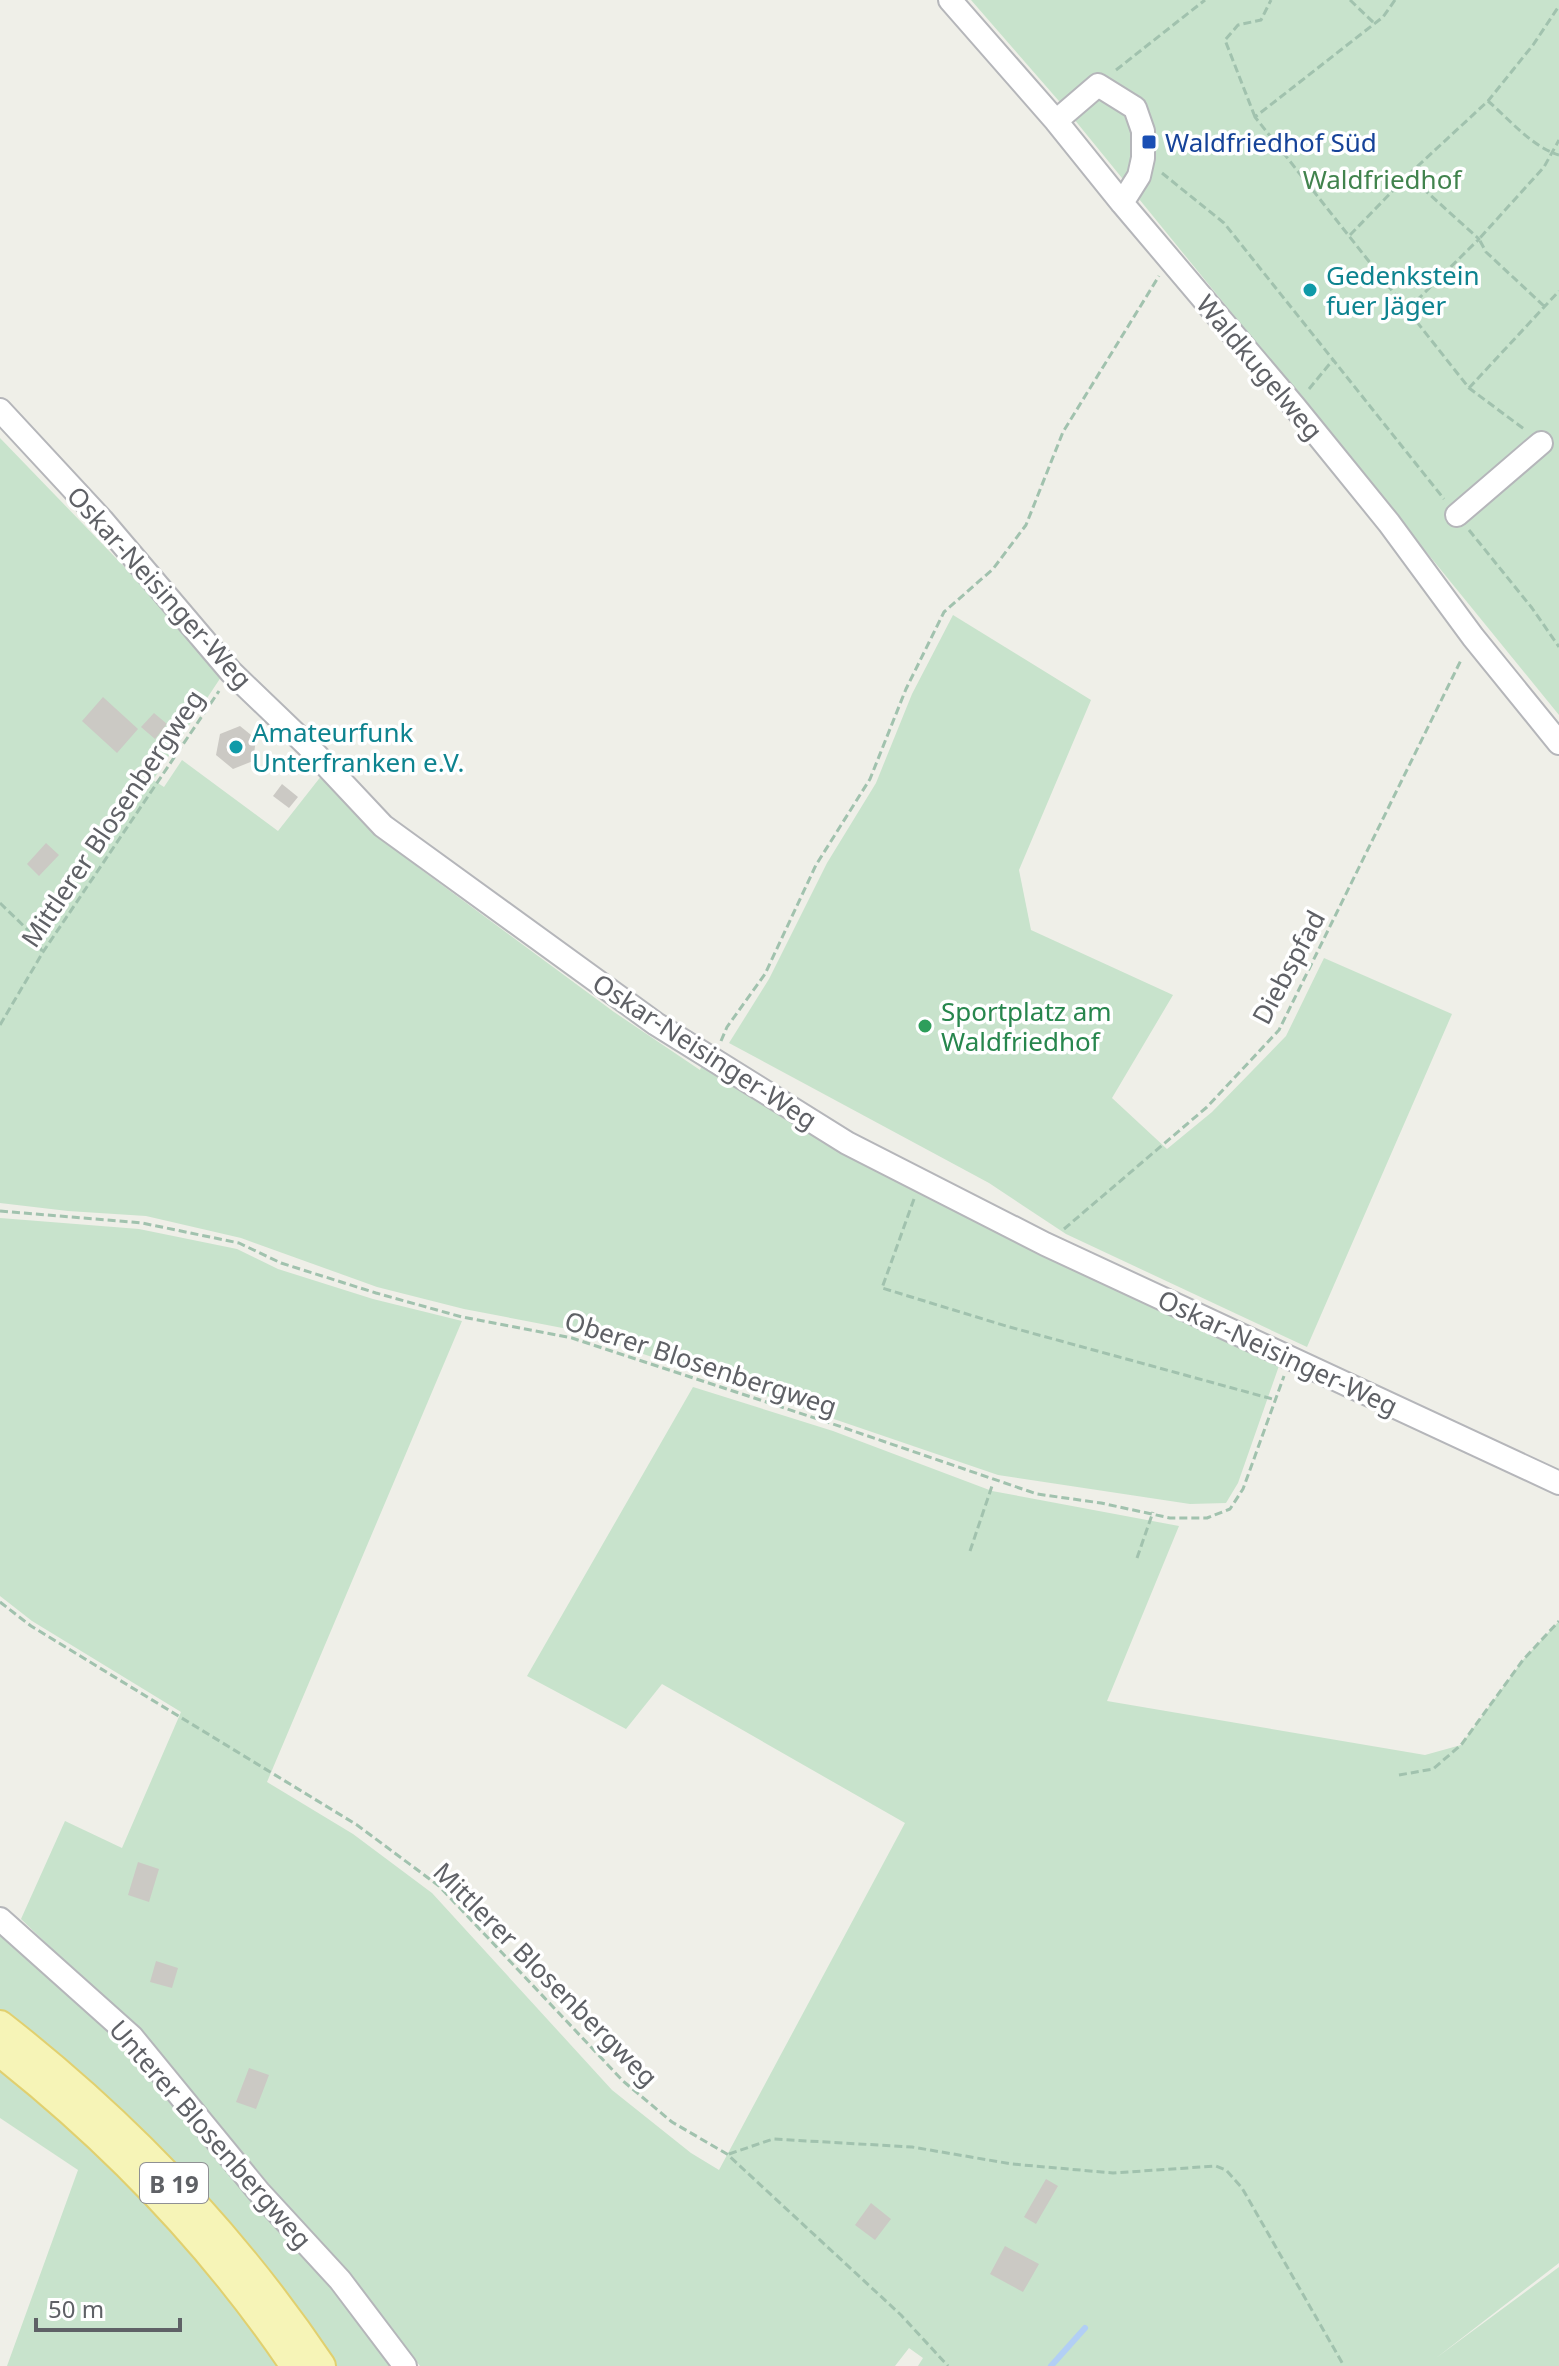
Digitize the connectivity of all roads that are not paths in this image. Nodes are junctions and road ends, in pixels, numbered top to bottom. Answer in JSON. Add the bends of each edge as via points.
{"nodes":[{"id":1,"x":950,"y":0,"type":"edge"},
{"id":2,"x":1056,"y":121,"type":"junction"},
{"id":3,"x":1122,"y":203,"type":"junction"},
{"id":4,"x":0,"y":410,"type":"edge"},
{"id":5,"x":1541,"y":443,"type":"road end"},
{"id":6,"x":1457,"y":515,"type":"road end"},
{"id":7,"x":1559,"y":743,"type":"edge"},
{"id":8,"x":1559,"y":1483,"type":"edge"},
{"id":9,"x":0,"y":1919,"type":"edge"},
{"id":10,"x":0,"y":2025,"type":"edge"},
{"id":11,"x":0,"y":2052,"type":"edge"},
{"id":12,"x":295,"y":2366,"type":"edge"},
{"id":13,"x":321,"y":2366,"type":"edge"},
{"id":14,"x":405,"y":2366,"type":"edge"}],
"edges":[{"from":1,"to":2,"type":"street","name":"Waldkugelweg"},
{"from":2,"to":3,"type":"street","name":"Waldkugelweg"},
{"from":2,"to":3,"type":"street","via":[[1098,85],[1135,108],[1143,131],[1143,158]]},
{"from":3,"to":7,"type":"street","name":"Waldkugelweg","via":[[1389,523]]},
{"from":4,"to":8,"type":"street","name":"Oskar-Neisinger-Weg","via":[[231,672],[383,826],[656,1024],[847,1143],[1045,1244]]},
{"from":5,"to":6,"type":"street"},
{"from":9,"to":14,"type":"street","name":"Unterer Blosenbergweg","via":[[132,2037],[259,2192],[340,2280]]},
{"from":10,"to":13,"type":"main road","number":"B 19","via":[[72,2083],[167,2175],[225,2237]]},
{"from":11,"to":12,"type":"main road","number":"B 19","via":[[71,2111],[161,2199],[237,2286]]}]}
